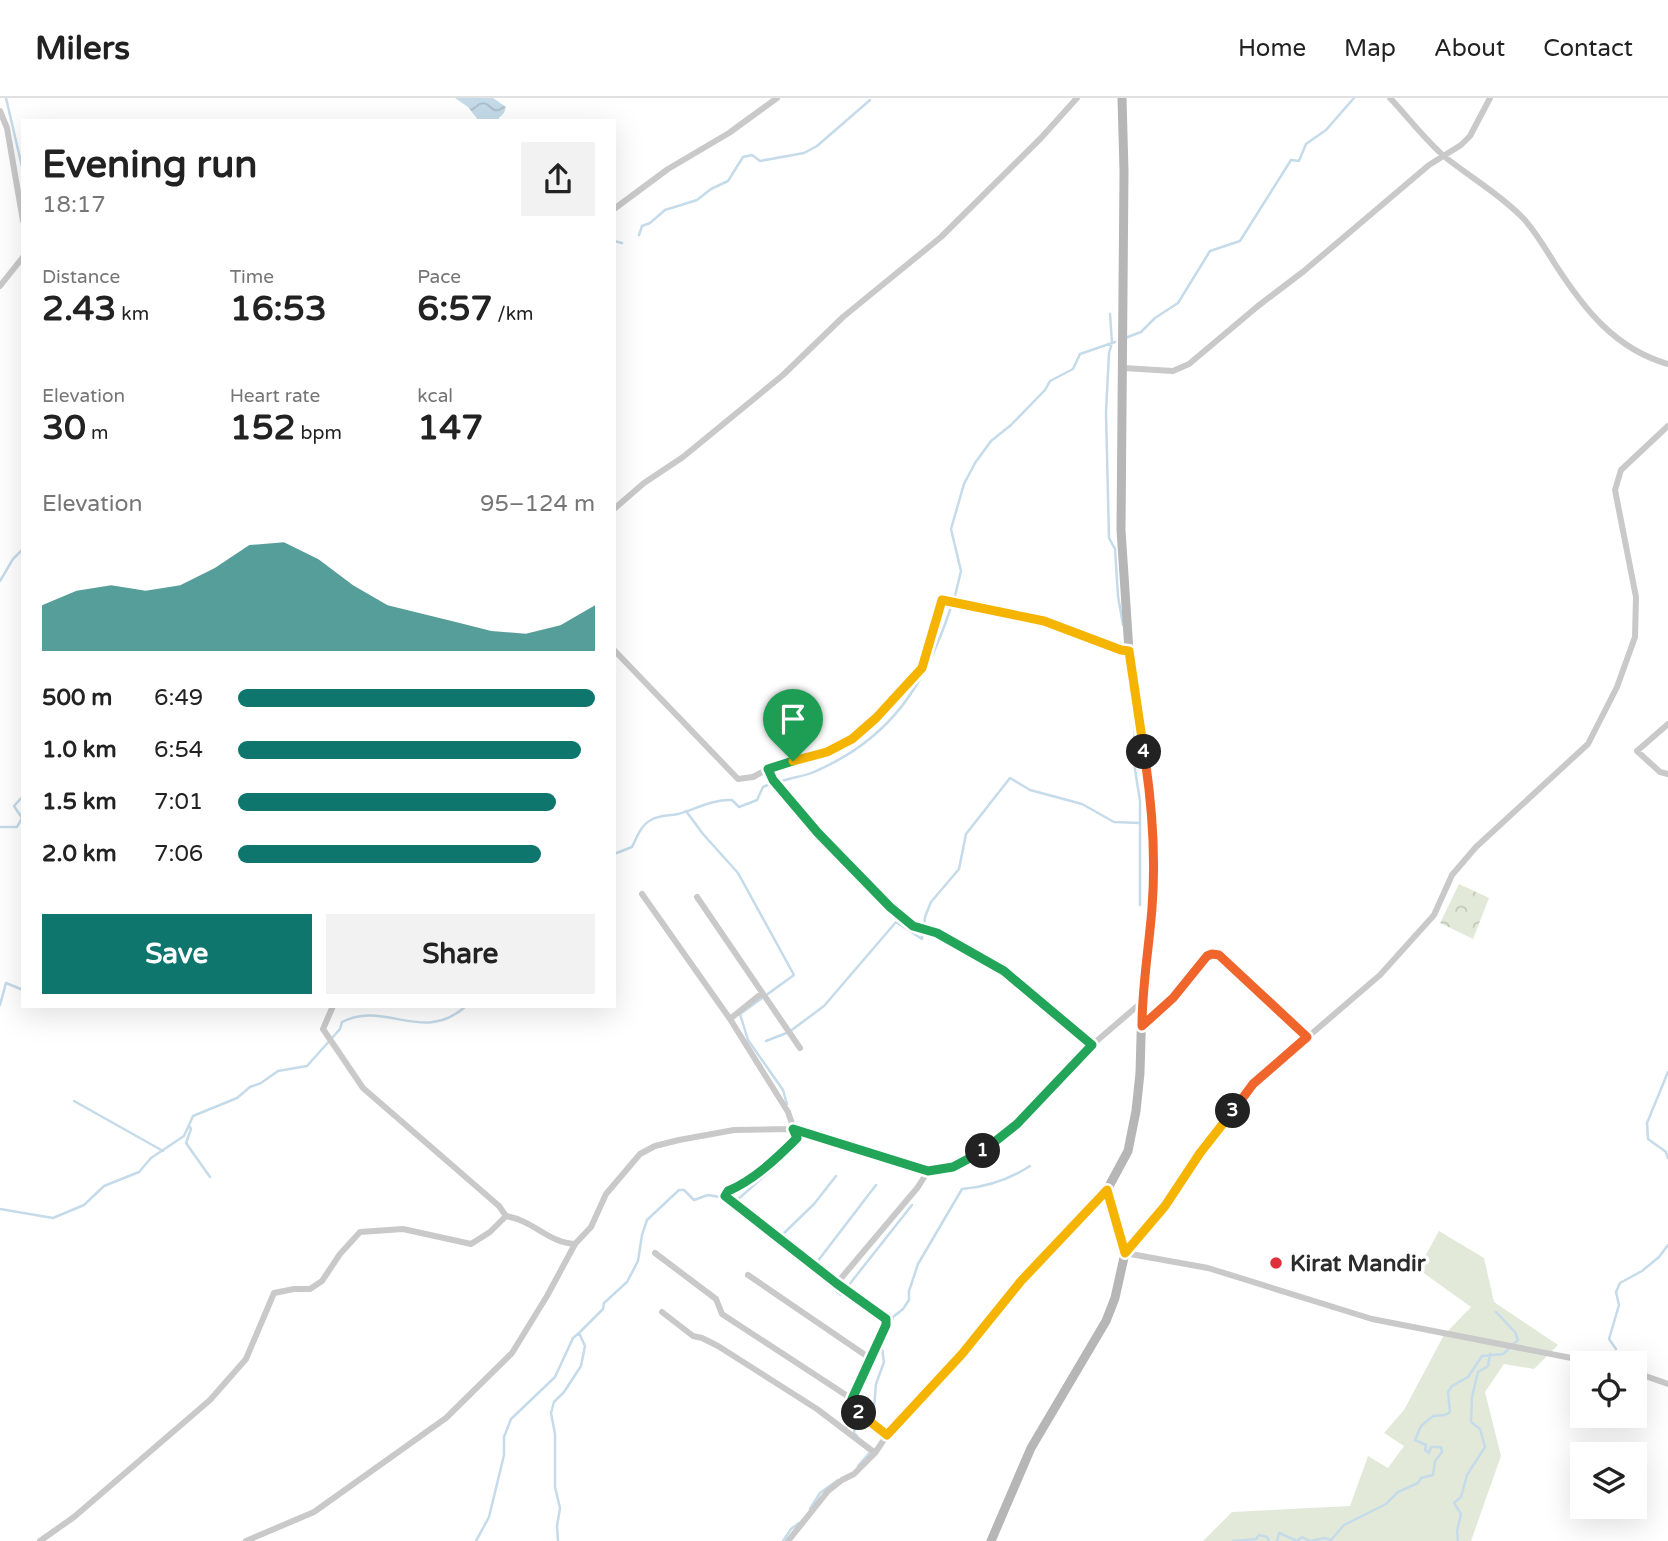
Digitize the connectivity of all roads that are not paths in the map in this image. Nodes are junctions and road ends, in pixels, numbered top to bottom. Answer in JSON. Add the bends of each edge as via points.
{"nodes":[{"id":1,"x":777,"y":98,"type":"edge"},
{"id":2,"x":1077,"y":98,"type":"edge"},
{"id":3,"x":1122,"y":98,"type":"edge"},
{"id":4,"x":1390,"y":98,"type":"edge"},
{"id":5,"x":1489,"y":98,"type":"edge"},
{"id":6,"x":0,"y":111,"type":"edge"},
{"id":7,"x":1444,"y":156,"type":"junction"},
{"id":8,"x":616,"y":208,"type":"edge"},
{"id":9,"x":21,"y":209,"type":"edge"},
{"id":10,"x":21,"y":260,"type":"edge"},
{"id":11,"x":0,"y":286,"type":"edge"},
{"id":12,"x":1668,"y":363,"type":"edge"},
{"id":13,"x":1124,"y":368,"type":"junction"},
{"id":14,"x":1668,"y":426,"type":"edge"},
{"id":15,"x":616,"y":507,"type":"edge"},
{"id":16,"x":1129,"y":651,"type":"junction"},
{"id":17,"x":616,"y":652,"type":"edge"},
{"id":18,"x":1668,"y":724,"type":"edge"},
{"id":19,"x":768,"y":769,"type":"junction"},
{"id":20,"x":1668,"y":775,"type":"edge"},
{"id":21,"x":642,"y":894,"type":"dead end"},
{"id":22,"x":697,"y":897,"type":"dead end"},
{"id":23,"x":762,"y":993,"type":"junction"},
{"id":24,"x":1142,"y":1002,"type":"junction"},
{"id":25,"x":332,"y":1008,"type":"edge"},
{"id":26,"x":730,"y":1018,"type":"junction"},
{"id":27,"x":1142,"y":1026,"type":"junction"},
{"id":28,"x":1307,"y":1037,"type":"junction"},
{"id":29,"x":1092,"y":1045,"type":"junction"},
{"id":30,"x":800,"y":1048,"type":"dead end"},
{"id":31,"x":793,"y":1129,"type":"junction"},
{"id":32,"x":928,"y":1171,"type":"junction"},
{"id":33,"x":1107,"y":1190,"type":"junction"},
{"id":34,"x":506,"y":1216,"type":"junction"},
{"id":35,"x":575,"y":1244,"type":"junction"},
{"id":36,"x":655,"y":1253,"type":"dead end"},
{"id":37,"x":1125,"y":1253,"type":"junction"},
{"id":38,"x":748,"y":1275,"type":"dead end"},
{"id":39,"x":836,"y":1283,"type":"junction"},
{"id":40,"x":663,"y":1312,"type":"dead end"},
{"id":41,"x":1570,"y":1358,"type":"edge"},
{"id":42,"x":872,"y":1359,"type":"junction"},
{"id":43,"x":1647,"y":1377,"type":"edge"},
{"id":44,"x":1668,"y":1384,"type":"edge"},
{"id":45,"x":852,"y":1399,"type":"junction"},
{"id":46,"x":887,"y":1435,"type":"junction"},
{"id":47,"x":875,"y":1453,"type":"junction"},
{"id":48,"x":40,"y":1541,"type":"edge"},
{"id":49,"x":52,"y":1541,"type":"edge"},
{"id":50,"x":246,"y":1541,"type":"edge"},
{"id":51,"x":788,"y":1541,"type":"edge"},
{"id":52,"x":991,"y":1541,"type":"edge"}],
"edges":[{"from":1,"to":8,"type":"street"},
{"from":2,"to":15,"type":"street","via":[[941,237],[843,317],[783,375]]},
{"from":3,"to":13,"type":"street"},
{"from":4,"to":7,"type":"street"},
{"from":5,"to":7,"type":"street","via":[[1470,136]]},
{"from":6,"to":9,"type":"street"},
{"from":7,"to":12,"type":"street","via":[[1523,218],[1603,326],[1627,347]]},
{"from":7,"to":13,"type":"street","via":[[1189,364],[1173,371]]},
{"from":10,"to":11,"type":"street"},
{"from":13,"to":16,"type":"street","via":[[1121,530]]},
{"from":14,"to":28,"type":"street","via":[[1621,470],[1615,490],[1636,597],[1635,637],[1588,744],[1476,847],[1452,875],[1434,915],[1381,975]]},
{"from":16,"to":19,"type":"street","via":[[1044,621],[942,600],[922,668],[876,718],[852,739],[827,752]]},
{"from":16,"to":24,"type":"street","via":[[1149,785],[1153,860]]},
{"from":17,"to":19,"type":"street","via":[[738,779]]},
{"from":18,"to":20,"type":"street","via":[[1637,751]]},
{"from":19,"to":29,"type":"street","via":[[818,833],[890,907],[913,926],[937,933],[1004,971]]},
{"from":21,"to":26,"type":"street"},
{"from":22,"to":23,"type":"street"},
{"from":23,"to":26,"type":"street"},
{"from":23,"to":30,"type":"street"},
{"from":24,"to":27,"type":"street"},
{"from":24,"to":29,"type":"street"},
{"from":25,"to":34,"type":"street","via":[[323,1029],[363,1088]]},
{"from":26,"to":31,"type":"street","via":[[788,1112]]},
{"from":27,"to":28,"type":"street","via":[[1212,954],[1219,955]]},
{"from":27,"to":33,"type":"street","via":[[1128,1150]]},
{"from":28,"to":37,"type":"street","via":[[1253,1084],[1165,1206]]},
{"from":29,"to":32,"type":"street","via":[[1017,1124],[980,1153],[953,1167]]},
{"from":31,"to":32,"type":"street"},
{"from":31,"to":35,"type":"street","via":[[734,1130],[667,1143],[640,1154],[606,1194],[591,1227]]},
{"from":31,"to":39,"type":"street","via":[[797,1138],[725,1196]]},
{"from":32,"to":39,"type":"street"},
{"from":33,"to":37,"type":"street"},
{"from":33,"to":46,"type":"street"},
{"from":34,"to":35,"type":"street","via":[[532,1224],[561,1243]]},
{"from":34,"to":48,"type":"street","via":[[471,1244],[402,1229],[360,1232],[322,1281],[310,1289],[274,1293],[246,1359],[210,1400]]},
{"from":35,"to":50,"type":"street","via":[[512,1353],[446,1418],[314,1511]]},
{"from":36,"to":45,"type":"street","via":[[716,1300],[722,1314]]},
{"from":37,"to":41,"type":"street","via":[[1209,1268],[1373,1319]]},
{"from":37,"to":52,"type":"street","via":[[1106,1321],[1031,1448]]},
{"from":38,"to":42,"type":"street"},
{"from":39,"to":42,"type":"street","via":[[886,1319]]},
{"from":40,"to":47,"type":"street","via":[[693,1336],[718,1346],[817,1409]]},
{"from":42,"to":45,"type":"street"},
{"from":43,"to":44,"type":"street"},
{"from":45,"to":46,"type":"street","via":[[858,1413]]},
{"from":46,"to":47,"type":"street"},
{"from":47,"to":51,"type":"street","via":[[828,1491]]},
{"from":48,"to":49,"type":"street"}]}
